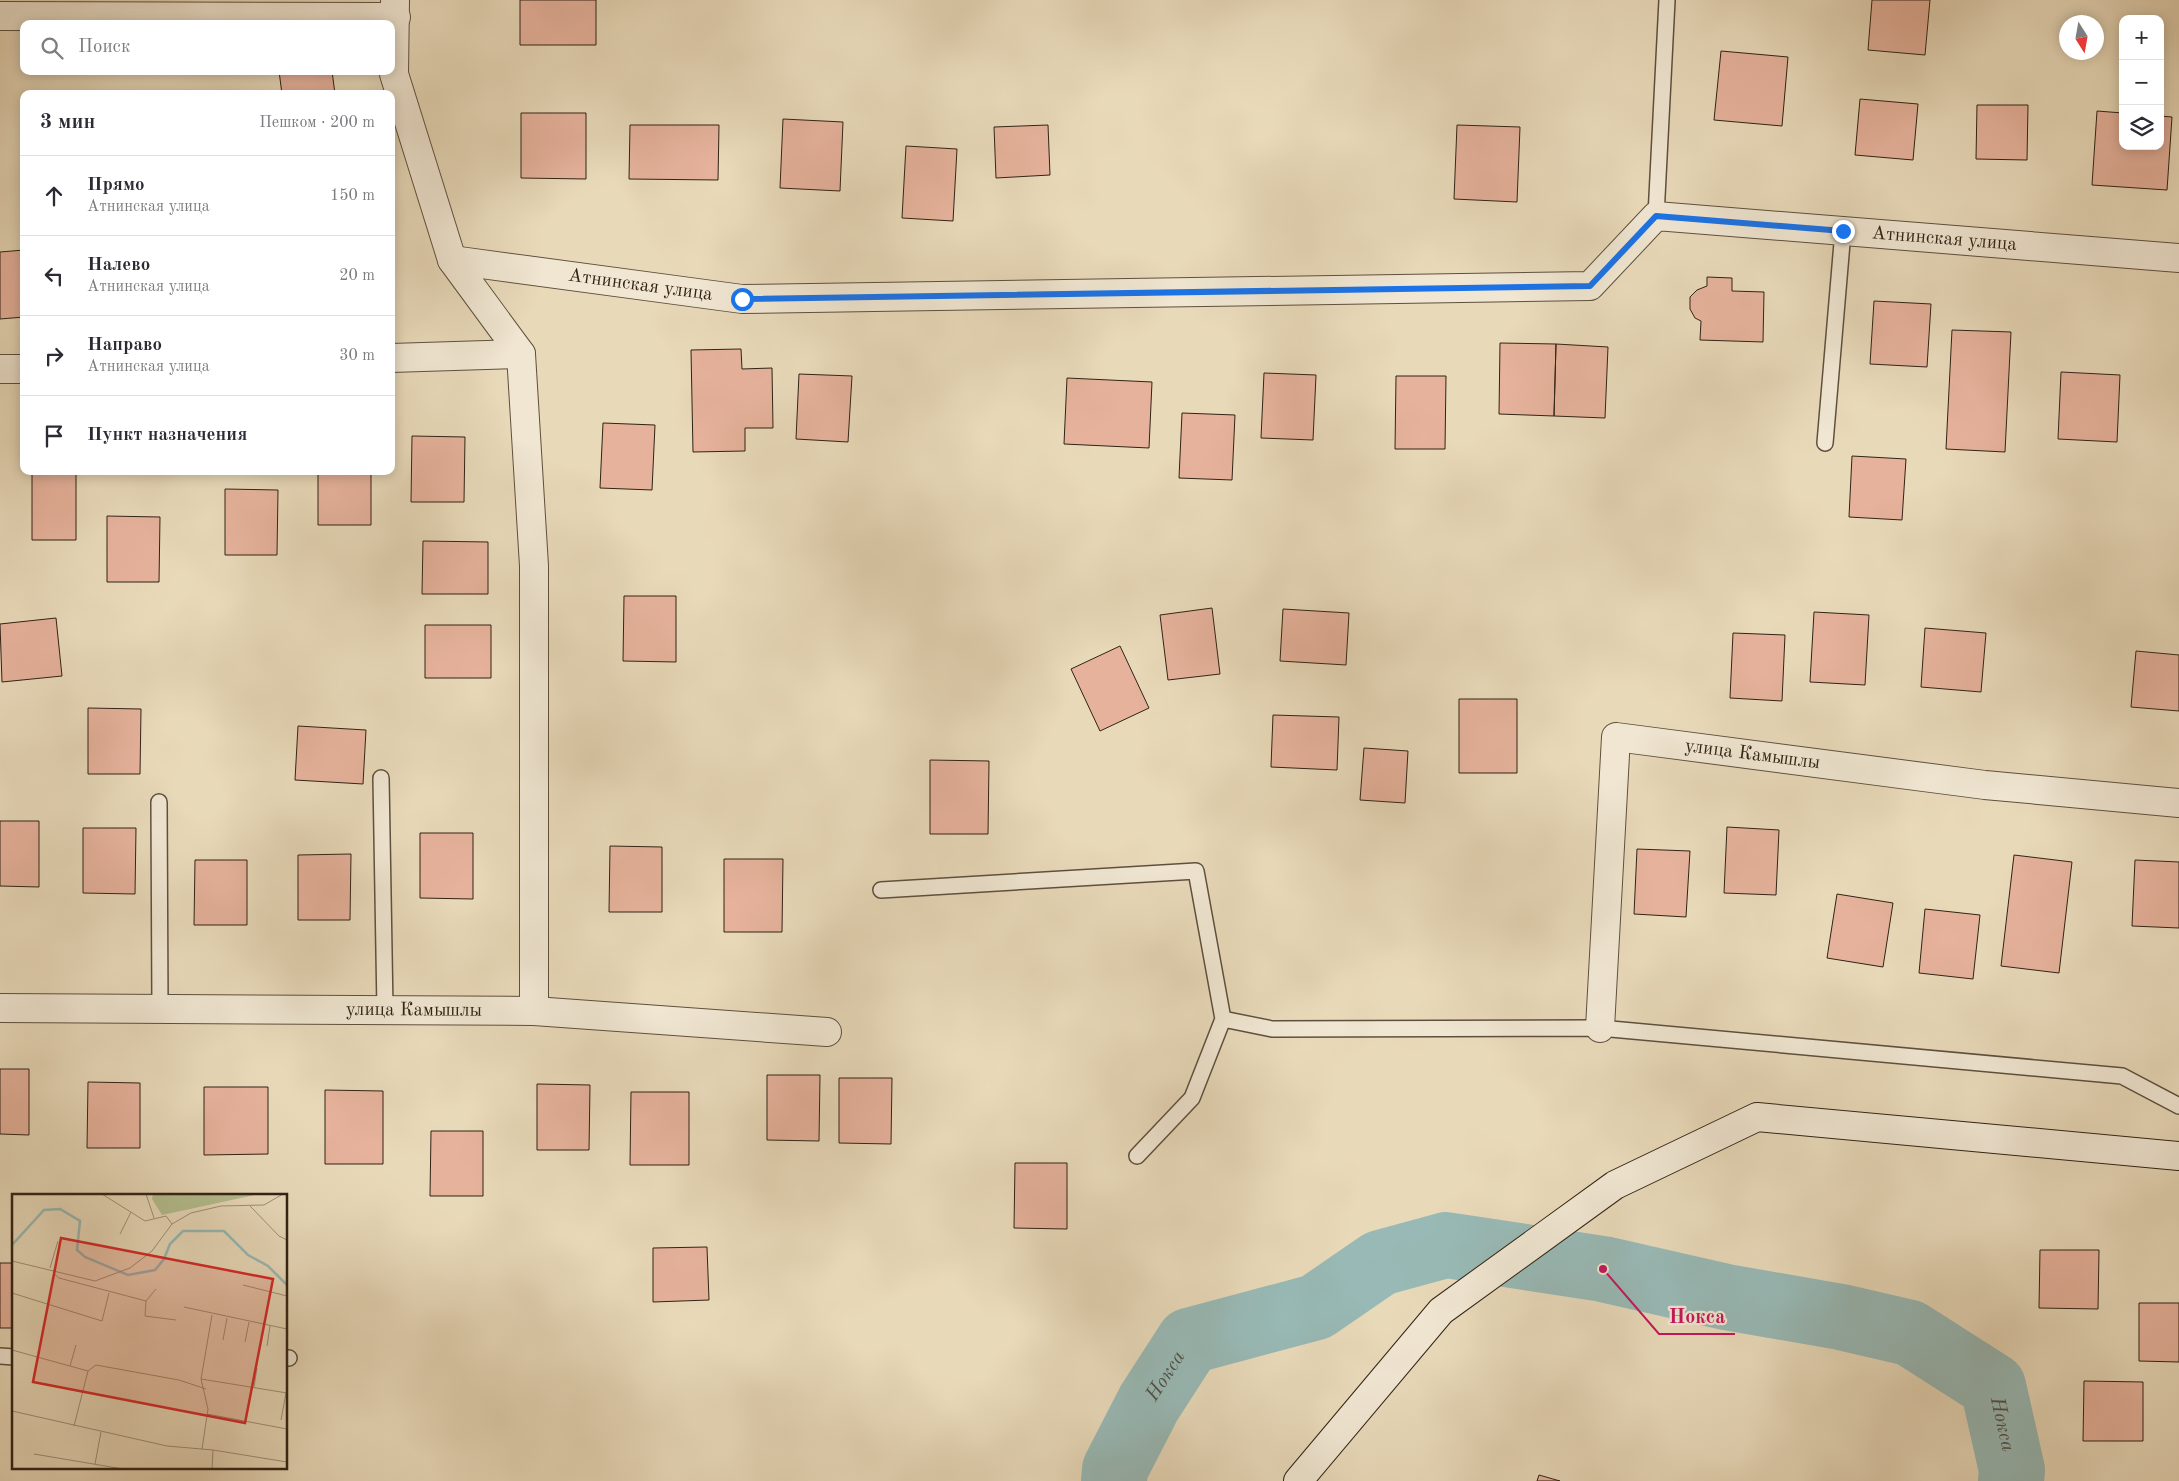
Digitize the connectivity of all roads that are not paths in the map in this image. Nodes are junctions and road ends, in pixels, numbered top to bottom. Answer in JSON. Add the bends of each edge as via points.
{"nodes":[{"id":1,"x":1667,"y":0,"type":"edge"},
{"id":2,"x":396,"y":9,"type":"edge"},
{"id":3,"x":0,"y":16,"type":"edge"},
{"id":4,"x":395,"y":42,"type":"edge"},
{"id":5,"x":394,"y":75,"type":"edge"},
{"id":6,"x":1656,"y":216,"type":"junction"},
{"id":7,"x":1843,"y":231,"type":"junction"},
{"id":8,"x":2179,"y":258,"type":"edge"},
{"id":9,"x":452,"y":260,"type":"junction"},
{"id":10,"x":521,"y":354,"type":"junction"},
{"id":11,"x":395,"y":358,"type":"edge"},
{"id":12,"x":0,"y":369,"type":"edge"},
{"id":13,"x":20,"y":369,"type":"edge"},
{"id":14,"x":1826,"y":443,"type":"dead end"},
{"id":15,"x":381,"y":778,"type":"dead end"},
{"id":16,"x":159,"y":802,"type":"dead end"},
{"id":17,"x":2179,"y":803,"type":"edge"},
{"id":18,"x":881,"y":890,"type":"dead end"},
{"id":19,"x":0,"y":1008,"type":"edge"},
{"id":20,"x":160,"y":1009,"type":"junction"},
{"id":21,"x":385,"y":1010,"type":"junction"},
{"id":22,"x":534,"y":1011,"type":"junction"},
{"id":23,"x":1223,"y":1019,"type":"junction"},
{"id":24,"x":1600,"y":1028,"type":"junction"},
{"id":25,"x":827,"y":1032,"type":"dead end"},
{"id":26,"x":2179,"y":1106,"type":"edge"},
{"id":27,"x":1137,"y":1156,"type":"dead end"},
{"id":28,"x":2179,"y":1156,"type":"edge"},
{"id":29,"x":1298,"y":1481,"type":"edge"}],
"edges":[{"from":1,"to":6,"type":"lane"},
{"from":2,"to":3,"type":"street"},
{"from":2,"to":4,"type":"street"},
{"from":5,"to":9,"type":"street"},
{"from":6,"to":7,"type":"street","name":"Атнинская улица"},
{"from":6,"to":9,"type":"street","name":"Атнинская улица","via":[[1590,286],[742,299]]},
{"from":7,"to":8,"type":"street","name":"Атнинская улица"},
{"from":7,"to":14,"type":"lane"},
{"from":9,"to":10,"type":"street"},
{"from":10,"to":11,"type":"street"},
{"from":10,"to":22,"type":"street","via":[[534,566]]},
{"from":12,"to":13,"type":"street"},
{"from":15,"to":21,"type":"lane"},
{"from":16,"to":20,"type":"lane"},
{"from":17,"to":24,"type":"street","name":"улица Камышлы","via":[[1985,785],[1616,737]]},
{"from":18,"to":23,"type":"lane","via":[[1196,871]]},
{"from":19,"to":20,"type":"street","name":"улица Камышлы"},
{"from":20,"to":21,"type":"street","name":"улица Камышлы"},
{"from":21,"to":22,"type":"street","name":"улица Камышлы"},
{"from":22,"to":25,"type":"street","name":"улица Камышлы"},
{"from":23,"to":24,"type":"lane","via":[[1272,1029]]},
{"from":23,"to":27,"type":"lane","via":[[1192,1098]]},
{"from":24,"to":26,"type":"lane","via":[[2122,1076]]},
{"from":28,"to":29,"type":"street","via":[[1757,1117],[1615,1185],[1441,1311]]}]}
